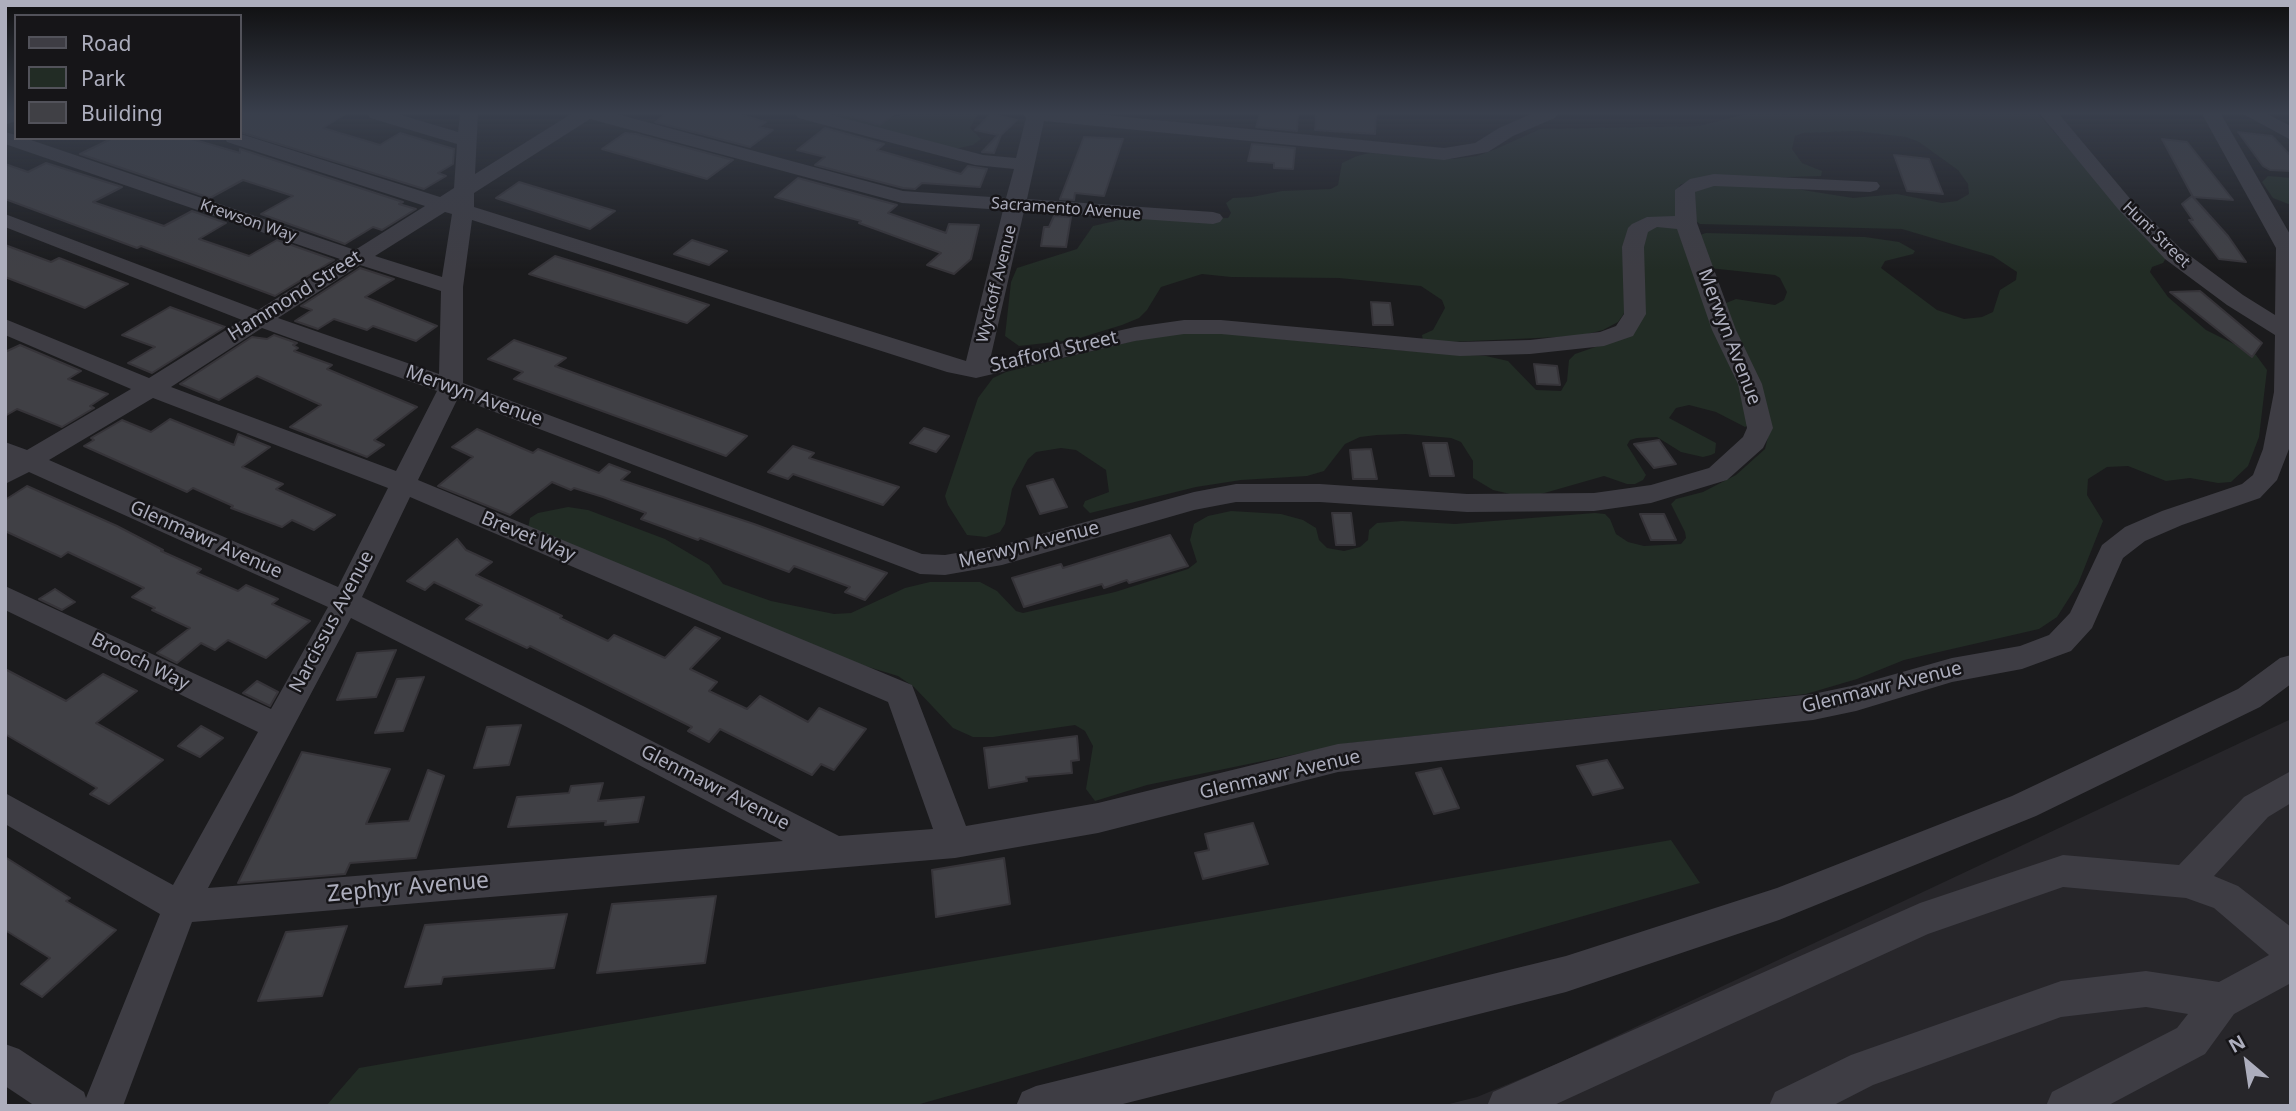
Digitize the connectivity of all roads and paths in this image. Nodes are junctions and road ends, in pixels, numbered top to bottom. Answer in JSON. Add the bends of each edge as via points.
{"nodes":[{"id":1,"x":87,"y":166,"type":"edge"},
{"id":2,"x":332,"y":166,"type":"edge"},
{"id":3,"x":462,"y":166,"type":"edge"},
{"id":4,"x":508,"y":166,"type":"edge"},
{"id":5,"x":786,"y":166,"type":"edge"},
{"id":6,"x":1024,"y":166,"type":"edge"},
{"id":7,"x":2092,"y":166,"type":"edge"},
{"id":8,"x":2240,"y":166,"type":"edge"},
{"id":9,"x":1870,"y":186,"type":"dead end"},
{"id":10,"x":456,"y":201,"type":"junction"},
{"id":11,"x":1017,"y":206,"type":"junction"},
{"id":12,"x":1213,"y":218,"type":"dead end"},
{"id":13,"x":5,"y":220,"type":"edge"},
{"id":14,"x":1686,"y":223,"type":"junction"},
{"id":15,"x":356,"y":257,"type":"junction"},
{"id":16,"x":452,"y":287,"type":"junction"},
{"id":17,"x":259,"y":319,"type":"junction"},
{"id":18,"x":5,"y":326,"type":"edge"},
{"id":19,"x":2285,"y":331,"type":"junction"},
{"id":20,"x":976,"y":370,"type":"junction"},
{"id":21,"x":451,"y":387,"type":"junction"},
{"id":22,"x":151,"y":388,"type":"junction"},
{"id":23,"x":13,"y":462,"type":"edge"},
{"id":24,"x":402,"y":484,"type":"junction"},
{"id":25,"x":5,"y":597,"type":"edge"},
{"id":26,"x":345,"y":602,"type":"junction"},
{"id":27,"x":2291,"y":667,"type":"edge"},
{"id":28,"x":276,"y":726,"type":"junction"},
{"id":29,"x":2291,"y":785,"type":"edge"},
{"id":30,"x":5,"y":807,"type":"edge"},
{"id":31,"x":956,"y":844,"type":"junction"},
{"id":32,"x":836,"y":852,"type":"junction"},
{"id":33,"x":2186,"y":882,"type":"junction"},
{"id":34,"x":180,"y":907,"type":"junction"},
{"id":35,"x":2287,"y":943,"type":"edge"},
{"id":36,"x":2221,"y":1001,"type":"junction"},
{"id":37,"x":5,"y":1063,"type":"edge"},
{"id":38,"x":71,"y":1106,"type":"edge"},
{"id":39,"x":103,"y":1106,"type":"edge"},
{"id":40,"x":1036,"y":1106,"type":"edge"},
{"id":41,"x":1507,"y":1106,"type":"edge"},
{"id":42,"x":1789,"y":1106,"type":"edge"},
{"id":43,"x":2066,"y":1106,"type":"edge"}],
"edges":[{"from":1,"to":15,"type":"street","name":"Krewson Way"},
{"from":2,"to":10,"type":"street","name":"Stafford Street"},
{"from":3,"to":10,"type":"street","name":"Narcissus Avenue"},
{"from":4,"to":10,"type":"street","name":"Hammond Street"},
{"from":5,"to":11,"type":"street","name":"Sacramento Avenue","via":[[902,197]]},
{"from":6,"to":11,"type":"street","name":"Wyckoff Avenue"},
{"from":7,"to":19,"type":"street","name":"Hunt Street","via":[[2173,254]]},
{"from":8,"to":19,"type":"street","name":"Glenmawr Avenue","via":[[2287,248]]},
{"from":9,"to":14,"type":"street","name":"Merwyn Avenue","via":[[1697,183],[1685,190]]},
{"from":10,"to":15,"type":"street","name":"Hammond Street"},
{"from":10,"to":16,"type":"street","name":"Narcissus Avenue"},
{"from":10,"to":20,"type":"street","name":"Stafford Street","via":[[955,367]]},
{"from":11,"to":12,"type":"street","name":"Sacramento Avenue"},
{"from":11,"to":20,"type":"street","name":"Wyckoff Avenue"},
{"from":13,"to":17,"type":"street","name":"Merwyn Avenue"},
{"from":14,"to":20,"type":"street","name":"Stafford Street","via":[[1654,221],[1639,228],[1633,247],[1635,314],[1625,331],[1604,339],[1530,348],[1460,349],[1184,327]]},
{"from":14,"to":21,"type":"street","name":"Merwyn Avenue","via":[[1724,330],[1750,384],[1760,428],[1748,449],[1718,474],[1651,494],[1594,502],[1466,503],[1320,492],[1236,493],[1002,555],[945,565],[920,564]]},
{"from":15,"to":16,"type":"street","name":"Krewson Way"},
{"from":15,"to":17,"type":"street","name":"Hammond Street"},
{"from":16,"to":21,"type":"street","name":"Narcissus Avenue"},
{"from":17,"to":21,"type":"street","name":"Merwyn Avenue"},
{"from":17,"to":22,"type":"street","name":"Hammond Street"},
{"from":18,"to":22,"type":"street","name":"Brevet Way"},
{"from":19,"to":31,"type":"street","name":"Glenmawr Avenue","via":[[2286,392],[2276,449],[2264,480],[2251,491],[2136,534],[2112,552],[2082,620],[2060,643],[2022,657],[1952,670],[1813,707],[1338,758],[1098,818]]},
{"from":21,"to":24,"type":"street","name":"Narcissus Avenue"},
{"from":22,"to":23,"type":"street","name":"Hammond Street"},
{"from":22,"to":24,"type":"street","name":"Brevet Way"},
{"from":23,"to":26,"type":"street","name":"Glenmawr Avenue"},
{"from":24,"to":26,"type":"street","name":"Narcissus Avenue"},
{"from":24,"to":31,"type":"street","name":"Brevet Way","via":[[901,694]]},
{"from":25,"to":28,"type":"street","name":"Brooch Way"},
{"from":26,"to":28,"type":"street","name":"Narcissus Avenue"},
{"from":26,"to":32,"type":"street","name":"Glenmawr Avenue"},
{"from":27,"to":40,"type":"street","via":[[2249,698],[2024,806],[1779,904],[1566,974]]},
{"from":28,"to":34,"type":"street","name":"Narcissus Avenue"},
{"from":29,"to":33,"type":"street","via":[[2256,807]]},
{"from":30,"to":34,"type":"street"},
{"from":31,"to":32,"type":"street","name":"Glenmawr Avenue"},
{"from":32,"to":34,"type":"street","name":"Zephyr Avenue"},
{"from":33,"to":35,"type":"street","via":[[2226,897]]},
{"from":33,"to":41,"type":"street","via":[[2063,871],[1920,920]]},
{"from":34,"to":39,"type":"street","name":"Narcissus Avenue"},
{"from":35,"to":36,"type":"street"},
{"from":36,"to":42,"type":"street","via":[[2146,989],[2061,999],[1865,1069]]},
{"from":36,"to":43,"type":"street","via":[[2191,1041]]},
{"from":37,"to":38,"type":"street"}]}
